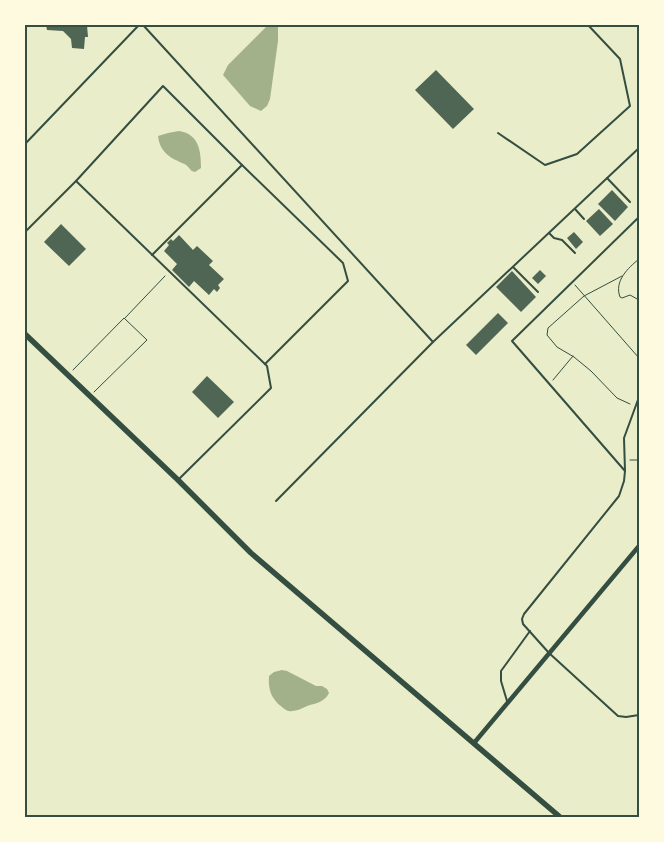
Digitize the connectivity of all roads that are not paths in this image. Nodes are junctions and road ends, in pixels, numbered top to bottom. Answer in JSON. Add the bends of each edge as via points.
{"nodes":[{"id":1,"x":141,"y":25,"type":"edge"},
{"id":2,"x":588,"y":25,"type":"edge"},
{"id":3,"x":498,"y":133,"type":"dead end"},
{"id":4,"x":25,"y":144,"type":"edge"},
{"id":5,"x":639,"y":148,"type":"edge"},
{"id":6,"x":242,"y":165,"type":"junction"},
{"id":7,"x":607,"y":178,"type":"junction"},
{"id":8,"x":76,"y":181,"type":"junction"},
{"id":9,"x":630,"y":202,"type":"dead end"},
{"id":10,"x":575,"y":208,"type":"junction"},
{"id":11,"x":639,"y":217,"type":"edge"},
{"id":12,"x":584,"y":219,"type":"dead end"},
{"id":13,"x":25,"y":232,"type":"edge"},
{"id":14,"x":549,"y":234,"type":"junction"},
{"id":15,"x":575,"y":253,"type":"dead end"},
{"id":16,"x":152,"y":255,"type":"junction"},
{"id":17,"x":513,"y":267,"type":"junction"},
{"id":18,"x":538,"y":292,"type":"dead end"},
{"id":19,"x":25,"y":334,"type":"edge"},
{"id":20,"x":434,"y":342,"type":"junction"},
{"id":21,"x":264,"y":364,"type":"junction"},
{"id":22,"x":639,"y":397,"type":"edge"},
{"id":23,"x":625,"y":470,"type":"junction"},
{"id":24,"x":178,"y":480,"type":"junction"},
{"id":25,"x":276,"y":501,"type":"dead end"},
{"id":26,"x":639,"y":546,"type":"edge"},
{"id":27,"x":530,"y":631,"type":"junction"},
{"id":28,"x":549,"y":653,"type":"junction"},
{"id":29,"x":508,"y":703,"type":"junction"},
{"id":30,"x":639,"y":715,"type":"edge"},
{"id":31,"x":474,"y":743,"type":"junction"},
{"id":32,"x":560,"y":817,"type":"edge"}],
"edges":[{"from":1,"to":4,"type":"lane"},
{"from":1,"to":20,"type":"lane"},
{"from":2,"to":3,"type":"lane","via":[[620,59],[630,106],[577,154],[545,165]]},
{"from":5,"to":7,"type":"lane"},
{"from":6,"to":8,"type":"lane","via":[[164,86]]},
{"from":6,"to":16,"type":"lane"},
{"from":6,"to":21,"type":"lane","via":[[343,263],[348,281]]},
{"from":7,"to":9,"type":"lane"},
{"from":7,"to":10,"type":"lane"},
{"from":8,"to":13,"type":"lane"},
{"from":8,"to":16,"type":"lane"},
{"from":10,"to":12,"type":"lane"},
{"from":10,"to":14,"type":"lane"},
{"from":11,"to":23,"type":"lane","via":[[512,341]]},
{"from":14,"to":15,"type":"lane","via":[[562,240]]},
{"from":14,"to":17,"type":"lane"},
{"from":16,"to":21,"type":"lane"},
{"from":17,"to":18,"type":"lane"},
{"from":17,"to":20,"type":"lane"},
{"from":19,"to":24,"type":"street"},
{"from":20,"to":25,"type":"lane"},
{"from":21,"to":24,"type":"lane","via":[[271,388]]},
{"from":22,"to":23,"type":"lane","via":[[624,438]]},
{"from":23,"to":27,"type":"lane","via":[[618,496],[524,614],[523,624]]},
{"from":24,"to":31,"type":"street","via":[[252,553]]},
{"from":26,"to":28,"type":"street"},
{"from":27,"to":28,"type":"lane"},
{"from":27,"to":29,"type":"lane","via":[[500,671]]},
{"from":28,"to":29,"type":"street"},
{"from":28,"to":30,"type":"lane","via":[[618,716]]},
{"from":29,"to":31,"type":"street"},
{"from":31,"to":32,"type":"street"}]}
